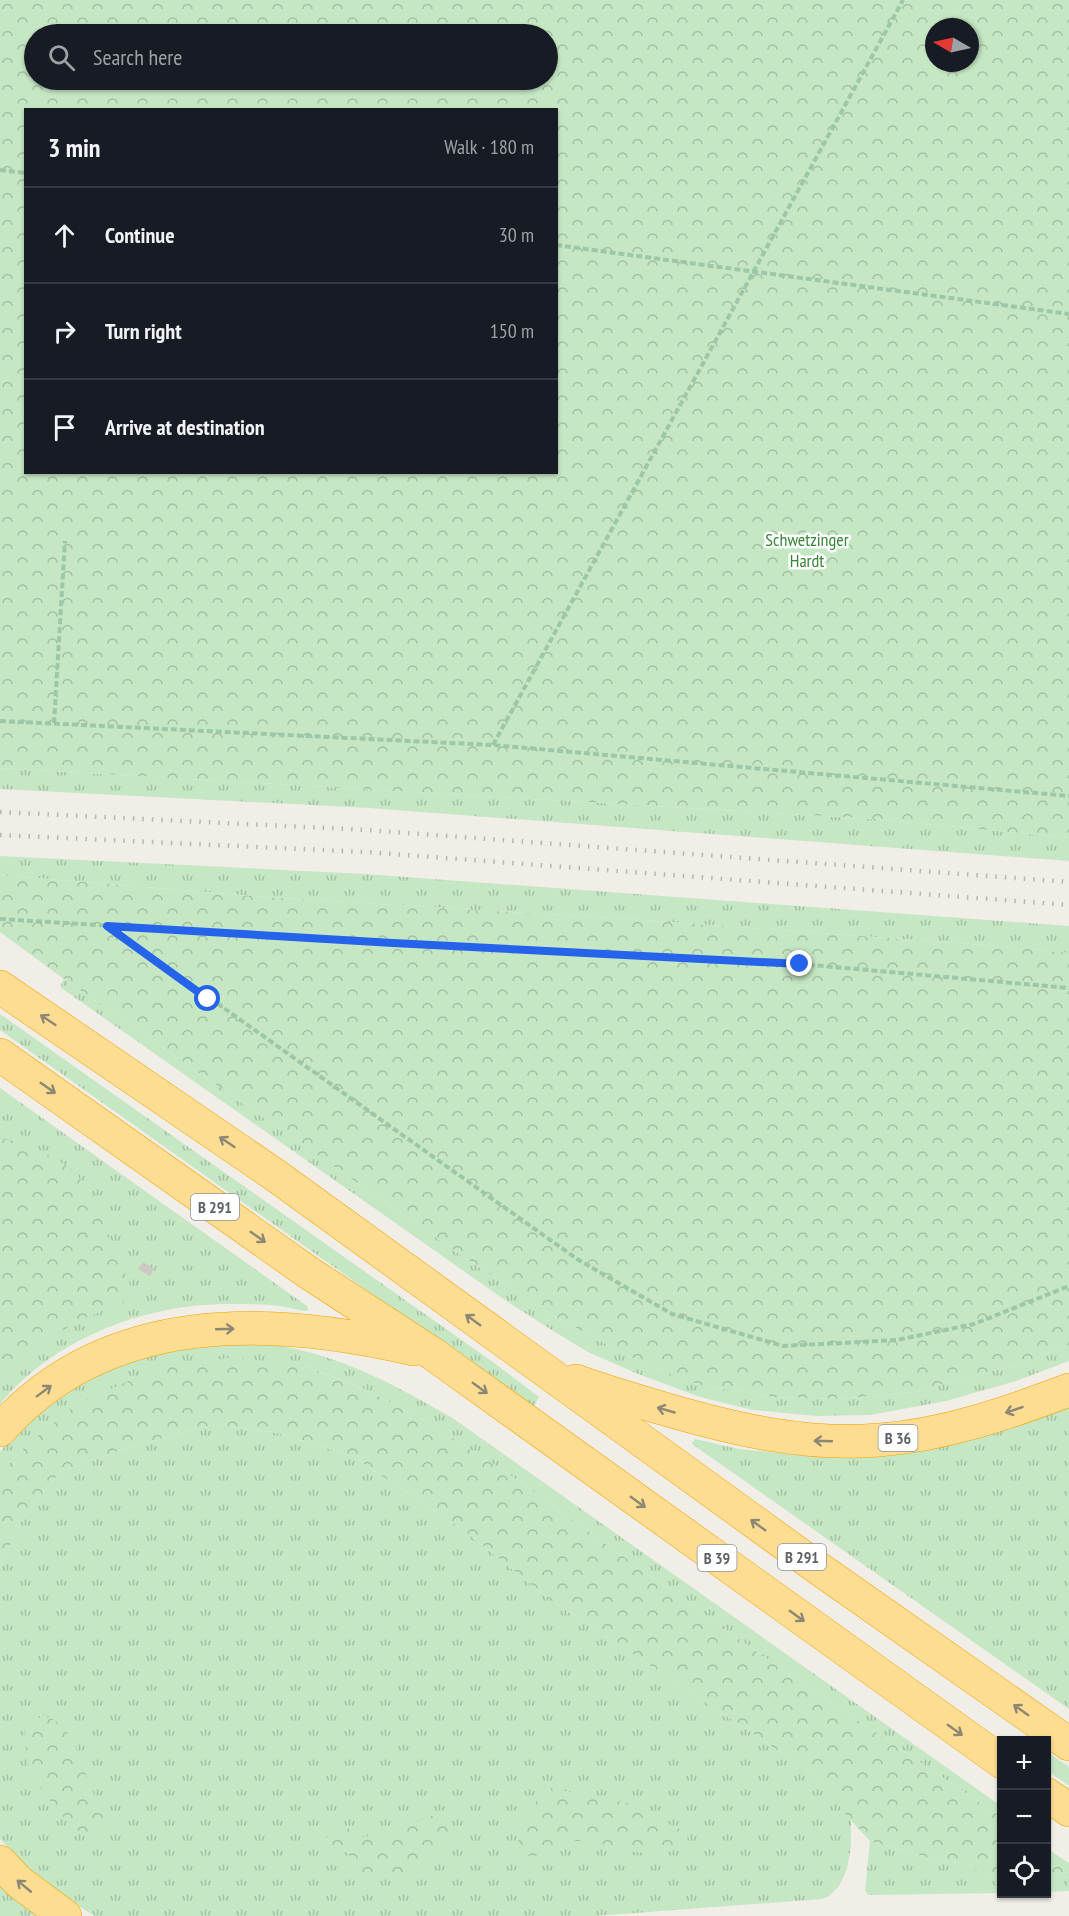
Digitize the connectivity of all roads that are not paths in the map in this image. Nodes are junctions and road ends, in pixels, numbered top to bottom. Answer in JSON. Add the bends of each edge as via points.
{"nodes":[{"id":1,"x":0,"y":987,"type":"edge"},
{"id":2,"x":0,"y":1054,"type":"edge"},
{"id":3,"x":433,"y":1354,"type":"junction"},
{"id":4,"x":537,"y":1366,"type":"junction"},
{"id":5,"x":1069,"y":1390,"type":"edge"},
{"id":6,"x":0,"y":1430,"type":"edge"},
{"id":7,"x":1069,"y":1744,"type":"edge"},
{"id":8,"x":997,"y":1758,"type":"edge"},
{"id":9,"x":1051,"y":1797,"type":"edge"},
{"id":10,"x":1069,"y":1810,"type":"edge"},
{"id":11,"x":0,"y":1862,"type":"edge"},
{"id":12,"x":65,"y":1916,"type":"edge"}],
"edges":[{"from":4,"to":1,"type":"highway","number":"B 291","one_way":true,"via":[[275,1174]]},
{"from":2,"to":3,"type":"highway","number":"B 291","one_way":true,"via":[[309,1273]]},
{"from":6,"to":3,"type":"highway","one_way":true,"via":[[40,1394],[84,1364],[127,1346],[187,1331],[282,1329],[378,1341]]},
{"from":3,"to":8,"type":"highway","number":"B 39","one_way":true},
{"from":5,"to":4,"type":"highway","number":"B 36","one_way":true,"via":[[988,1419],[920,1434],[844,1442],[802,1440],[723,1426],[605,1392]]},
{"from":7,"to":4,"type":"highway","number":"B 291","one_way":true},
{"from":9,"to":10,"type":"highway"},
{"from":12,"to":11,"type":"highway","one_way":true,"via":[[19,1882]]}]}
